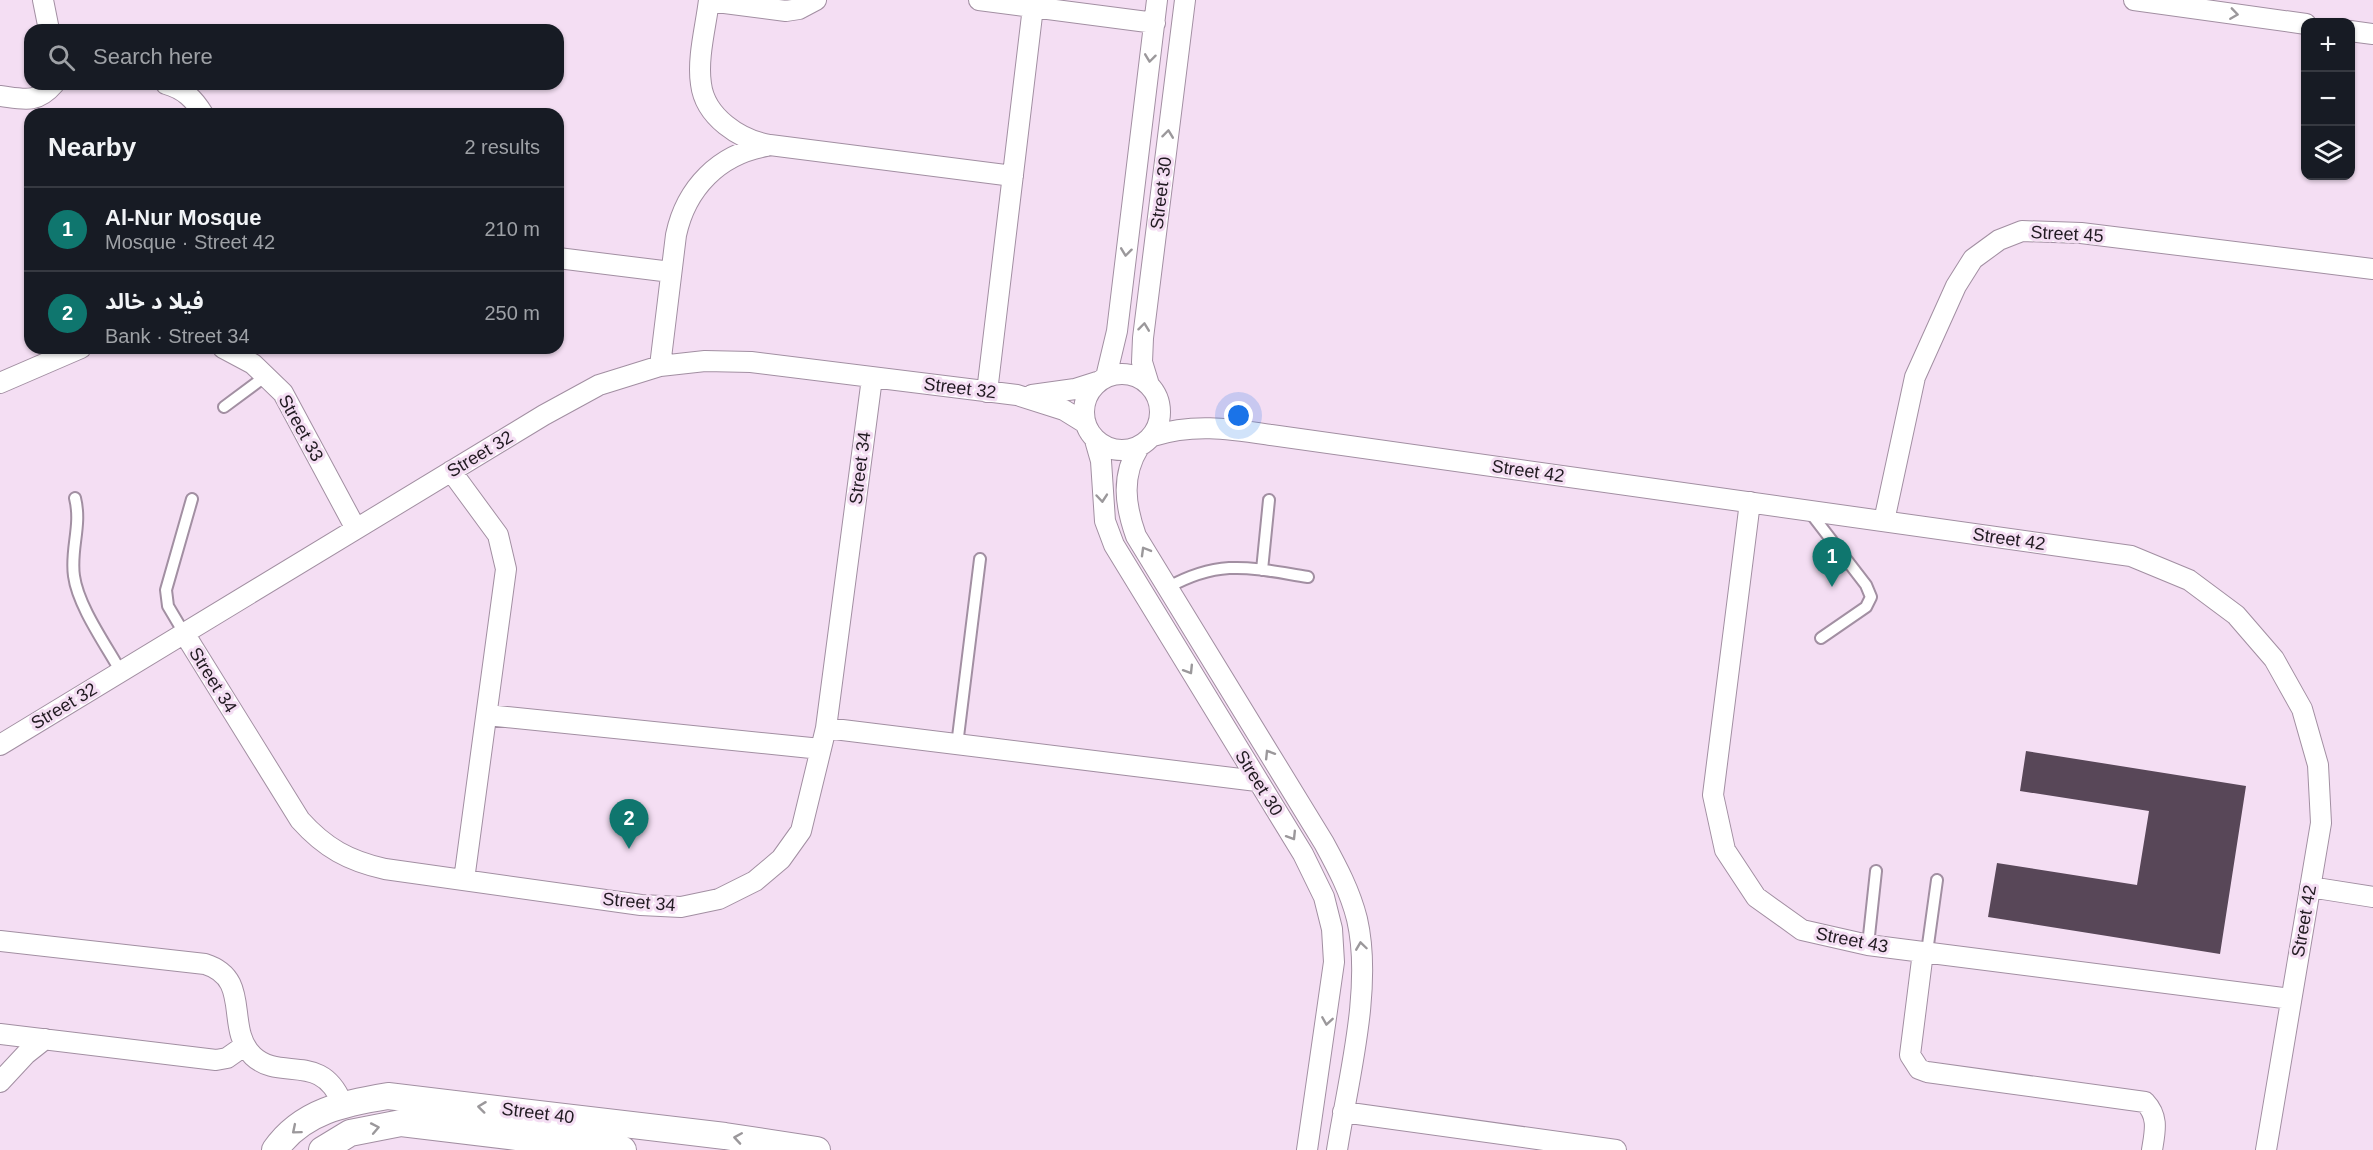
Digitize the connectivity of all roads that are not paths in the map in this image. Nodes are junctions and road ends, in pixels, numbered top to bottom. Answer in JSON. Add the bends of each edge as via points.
{"nodes":[{"id":1,"x":43,"y":0,"type":"edge"},
{"id":2,"x":709,"y":0,"type":"edge"},
{"id":3,"x":816,"y":0,"type":"edge"},
{"id":4,"x":979,"y":0,"type":"edge"},
{"id":5,"x":1158,"y":0,"type":"edge"},
{"id":6,"x":1185,"y":0,"type":"edge"},
{"id":7,"x":2134,"y":0,"type":"edge"},
{"id":8,"x":1033,"y":7,"type":"junction"},
{"id":9,"x":1155,"y":23,"type":"junction"},
{"id":10,"x":2301,"y":23,"type":"edge"},
{"id":11,"x":48,"y":24,"type":"edge"},
{"id":12,"x":2355,"y":32,"type":"edge"},
{"id":13,"x":2373,"y":34,"type":"edge"},
{"id":14,"x":48,"y":90,"type":"edge"},
{"id":15,"x":180,"y":90,"type":"edge"},
{"id":16,"x":0,"y":96,"type":"edge"},
{"id":17,"x":199,"y":108,"type":"edge"},
{"id":18,"x":770,"y":145,"type":"junction"},
{"id":19,"x":1013,"y":176,"type":"junction"},
{"id":20,"x":564,"y":259,"type":"edge"},
{"id":21,"x":2373,"y":269,"type":"edge"},
{"id":22,"x":671,"y":272,"type":"junction"},
{"id":23,"x":67,"y":354,"type":"edge"},
{"id":24,"x":234,"y":354,"type":"edge"},
{"id":25,"x":660,"y":366,"type":"junction"},
{"id":26,"x":267,"y":375,"type":"junction"},
{"id":27,"x":872,"y":378,"type":"junction"},
{"id":28,"x":1102,"y":380,"type":"junction"},
{"id":29,"x":0,"y":383,"type":"edge"},
{"id":30,"x":987,"y":392,"type":"junction"},
{"id":31,"x":1154,"y":393,"type":"junction"},
{"id":32,"x":1017,"y":395,"type":"junction"},
{"id":33,"x":224,"y":407,"type":"dead end"},
{"id":34,"x":1209,"y":426,"type":"junction"},
{"id":35,"x":1090,"y":432,"type":"junction"},
{"id":36,"x":1146,"y":441,"type":"junction"},
{"id":37,"x":451,"y":471,"type":"junction"},
{"id":38,"x":75,"y":498,"type":"dead end"},
{"id":39,"x":192,"y":499,"type":"dead end"},
{"id":40,"x":1269,"y":500,"type":"dead end"},
{"id":41,"x":1750,"y":502,"type":"junction"},
{"id":42,"x":1809,"y":510,"type":"junction"},
{"id":43,"x":1884,"y":521,"type":"junction"},
{"id":44,"x":356,"y":529,"type":"junction"},
{"id":45,"x":980,"y":559,"type":"dead end"},
{"id":46,"x":1262,"y":570,"type":"junction"},
{"id":47,"x":1308,"y":577,"type":"dead end"},
{"id":48,"x":1167,"y":588,"type":"junction"},
{"id":49,"x":184,"y":633,"type":"junction"},
{"id":50,"x":1821,"y":638,"type":"dead end"},
{"id":51,"x":121,"y":672,"type":"junction"},
{"id":52,"x":487,"y":715,"type":"junction"},
{"id":53,"x":826,"y":728,"type":"junction"},
{"id":54,"x":0,"y":745,"type":"edge"},
{"id":55,"x":957,"y":745,"type":"junction"},
{"id":56,"x":821,"y":749,"type":"junction"},
{"id":57,"x":1257,"y":781,"type":"junction"},
{"id":58,"x":1876,"y":872,"type":"dead end"},
{"id":59,"x":464,"y":880,"type":"junction"},
{"id":60,"x":1937,"y":880,"type":"dead end"},
{"id":61,"x":2310,"y":887,"type":"junction"},
{"id":62,"x":2373,"y":897,"type":"edge"},
{"id":63,"x":0,"y":941,"type":"edge"},
{"id":64,"x":1868,"y":945,"type":"junction"},
{"id":65,"x":1925,"y":952,"type":"junction"},
{"id":66,"x":2291,"y":999,"type":"junction"},
{"id":67,"x":0,"y":1034,"type":"edge"},
{"id":68,"x":45,"y":1039,"type":"junction"},
{"id":69,"x":244,"y":1046,"type":"junction"},
{"id":70,"x":0,"y":1082,"type":"edge"},
{"id":71,"x":342,"y":1103,"type":"junction"},
{"id":72,"x":1343,"y":1112,"type":"junction"},
{"id":73,"x":275,"y":1150,"type":"edge"},
{"id":74,"x":322,"y":1150,"type":"edge"},
{"id":75,"x":623,"y":1150,"type":"edge"},
{"id":76,"x":817,"y":1150,"type":"edge"},
{"id":77,"x":1307,"y":1150,"type":"edge"},
{"id":78,"x":1337,"y":1150,"type":"edge"},
{"id":79,"x":1616,"y":1150,"type":"edge"},
{"id":80,"x":2152,"y":1150,"type":"edge"},
{"id":81,"x":2266,"y":1150,"type":"edge"}],
"edges":[{"from":1,"to":11,"type":"street"},
{"from":2,"to":3,"type":"street","via":[[786,11]]},
{"from":2,"to":18,"type":"street","via":[[701,69],[704,97],[738,135]]},
{"from":4,"to":8,"type":"street"},
{"from":5,"to":9,"type":"street","name":"Street 30"},
{"from":31,"to":6,"type":"street","name":"Street 30","one_way":true,"via":[[1142,362],[1143,338]]},
{"from":7,"to":10,"type":"street","one_way":true},
{"from":8,"to":9,"type":"street"},
{"from":8,"to":19,"type":"street"},
{"from":9,"to":28,"type":"street","name":"Street 30","one_way":true,"via":[[1117,331]]},
{"from":12,"to":13,"type":"street"},
{"from":14,"to":16,"type":"street","via":[[43,96],[28,99]]},
{"from":15,"to":17,"type":"street"},
{"from":18,"to":19,"type":"street"},
{"from":18,"to":22,"type":"street","via":[[725,161],[690,195],[680,214]]},
{"from":19,"to":30,"type":"street"},
{"from":20,"to":22,"type":"street"},
{"from":21,"to":43,"type":"street","name":"Street 45","via":[[2081,233],[2022,231],[1999,240],[1973,260],[1956,286],[1919,368]]},
{"from":22,"to":25,"type":"street"},
{"from":23,"to":29,"type":"street"},
{"from":24,"to":26,"type":"street","name":"Street 33"},
{"from":25,"to":27,"type":"street","name":"Street 32","via":[[705,361],[751,362]]},
{"from":25,"to":37,"type":"street","name":"Street 32","via":[[599,385]]},
{"from":26,"to":33,"type":"lane"},
{"from":26,"to":44,"type":"street","name":"Street 33","via":[[283,393]]},
{"from":27,"to":30,"type":"street","name":"Street 32"},
{"from":27,"to":53,"type":"street","name":"Street 34"},
{"from":28,"to":31,"type":"street","via":[[1126,374]]},
{"from":28,"to":32,"type":"street","name":"Street 32","via":[[1046,394]]},
{"from":28,"to":35,"type":"street","via":[[1086,399]]},
{"from":30,"to":32,"type":"street","name":"Street 32"},
{"from":31,"to":34,"type":"street","name":"Street 42","via":[[1182,416]]},
{"from":31,"to":36,"type":"street","via":[[1160,419]]},
{"from":32,"to":35,"type":"street","name":"Street 32","via":[[1064,410]]},
{"from":34,"to":36,"type":"street","name":"Street 42","via":[[1171,430]]},
{"from":34,"to":41,"type":"street","name":"Street 42"},
{"from":35,"to":36,"type":"street","via":[[1116,450]]},
{"from":35,"to":57,"type":"street","name":"Street 30","one_way":true,"via":[[1101,461],[1106,521],[1114,545]]},
{"from":48,"to":36,"type":"street","name":"Street 30","one_way":true,"via":[[1136,536],[1129,516],[1127,475]]},
{"from":37,"to":44,"type":"street","name":"Street 32"},
{"from":37,"to":52,"type":"street","via":[[498,535],[504,552],[505,587]]},
{"from":38,"to":51,"type":"lane","via":[[79,519],[74,577],[83,604]]},
{"from":39,"to":49,"type":"lane","via":[[166,590],[168,606]]},
{"from":40,"to":46,"type":"lane"},
{"from":41,"to":42,"type":"street","name":"Street 42"},
{"from":41,"to":64,"type":"street","name":"Street 43","via":[[1713,795],[1725,850],[1756,897],[1802,930]]},
{"from":42,"to":43,"type":"street","name":"Street 42"},
{"from":42,"to":50,"type":"lane","via":[[1871,597],[1866,607]]},
{"from":43,"to":61,"type":"street","name":"Street 42","via":[[2131,556],[2189,580],[2236,615],[2274,658],[2302,709],[2318,765],[2321,823]]},
{"from":44,"to":49,"type":"street","name":"Street 32"},
{"from":45,"to":55,"type":"lane"},
{"from":46,"to":47,"type":"lane"},
{"from":46,"to":48,"type":"lane","via":[[1217,568],[1191,575]]},
{"from":72,"to":48,"type":"street","name":"Street 30","one_way":true,"via":[[1361,1000],[1362,959],[1344,879]]},
{"from":49,"to":51,"type":"street","name":"Street 32"},
{"from":49,"to":59,"type":"street","name":"Street 34","via":[[300,820],[317,839],[360,864]]},
{"from":51,"to":54,"type":"street","name":"Street 32"},
{"from":52,"to":56,"type":"street"},
{"from":52,"to":59,"type":"street"},
{"from":53,"to":55,"type":"street"},
{"from":53,"to":56,"type":"street","name":"Street 34"},
{"from":55,"to":57,"type":"street"},
{"from":56,"to":59,"type":"street","name":"Street 34","via":[[801,831],[781,858],[755,881],[719,899],[681,907],[641,905]]},
{"from":57,"to":77,"type":"street","name":"Street 30","one_way":true,"via":[[1303,854],[1324,897],[1332,929],[1331,994]]},
{"from":58,"to":64,"type":"lane"},
{"from":60,"to":65,"type":"lane"},
{"from":61,"to":62,"type":"street"},
{"from":61,"to":66,"type":"street","name":"Street 42"},
{"from":63,"to":69,"type":"street","via":[[205,964],[219,969],[230,980]]},
{"from":64,"to":65,"type":"street","name":"Street 43"},
{"from":65,"to":66,"type":"street","name":"Street 43"},
{"from":65,"to":80,"type":"street","via":[[1910,1055],[1919,1069],[2145,1102],[2154,1112],[2156,1125]]},
{"from":66,"to":81,"type":"street","name":"Street 42"},
{"from":67,"to":68,"type":"street"},
{"from":68,"to":69,"type":"street","via":[[216,1060],[227,1058]]},
{"from":68,"to":70,"type":"street"},
{"from":69,"to":71,"type":"street","via":[[255,1058],[270,1064],[317,1074],[328,1081]]},
{"from":71,"to":73,"type":"street","name":"Street 40","one_way":true,"via":[[308,1119]]},
{"from":76,"to":71,"type":"street","name":"Street 40","one_way":true,"via":[[388,1096]]},
{"from":72,"to":78,"type":"street","name":"Street 30"},
{"from":72,"to":79,"type":"street"},
{"from":74,"to":75,"type":"street","name":"Street 40","one_way":true,"via":[[350,1132],[401,1123]]}]}
